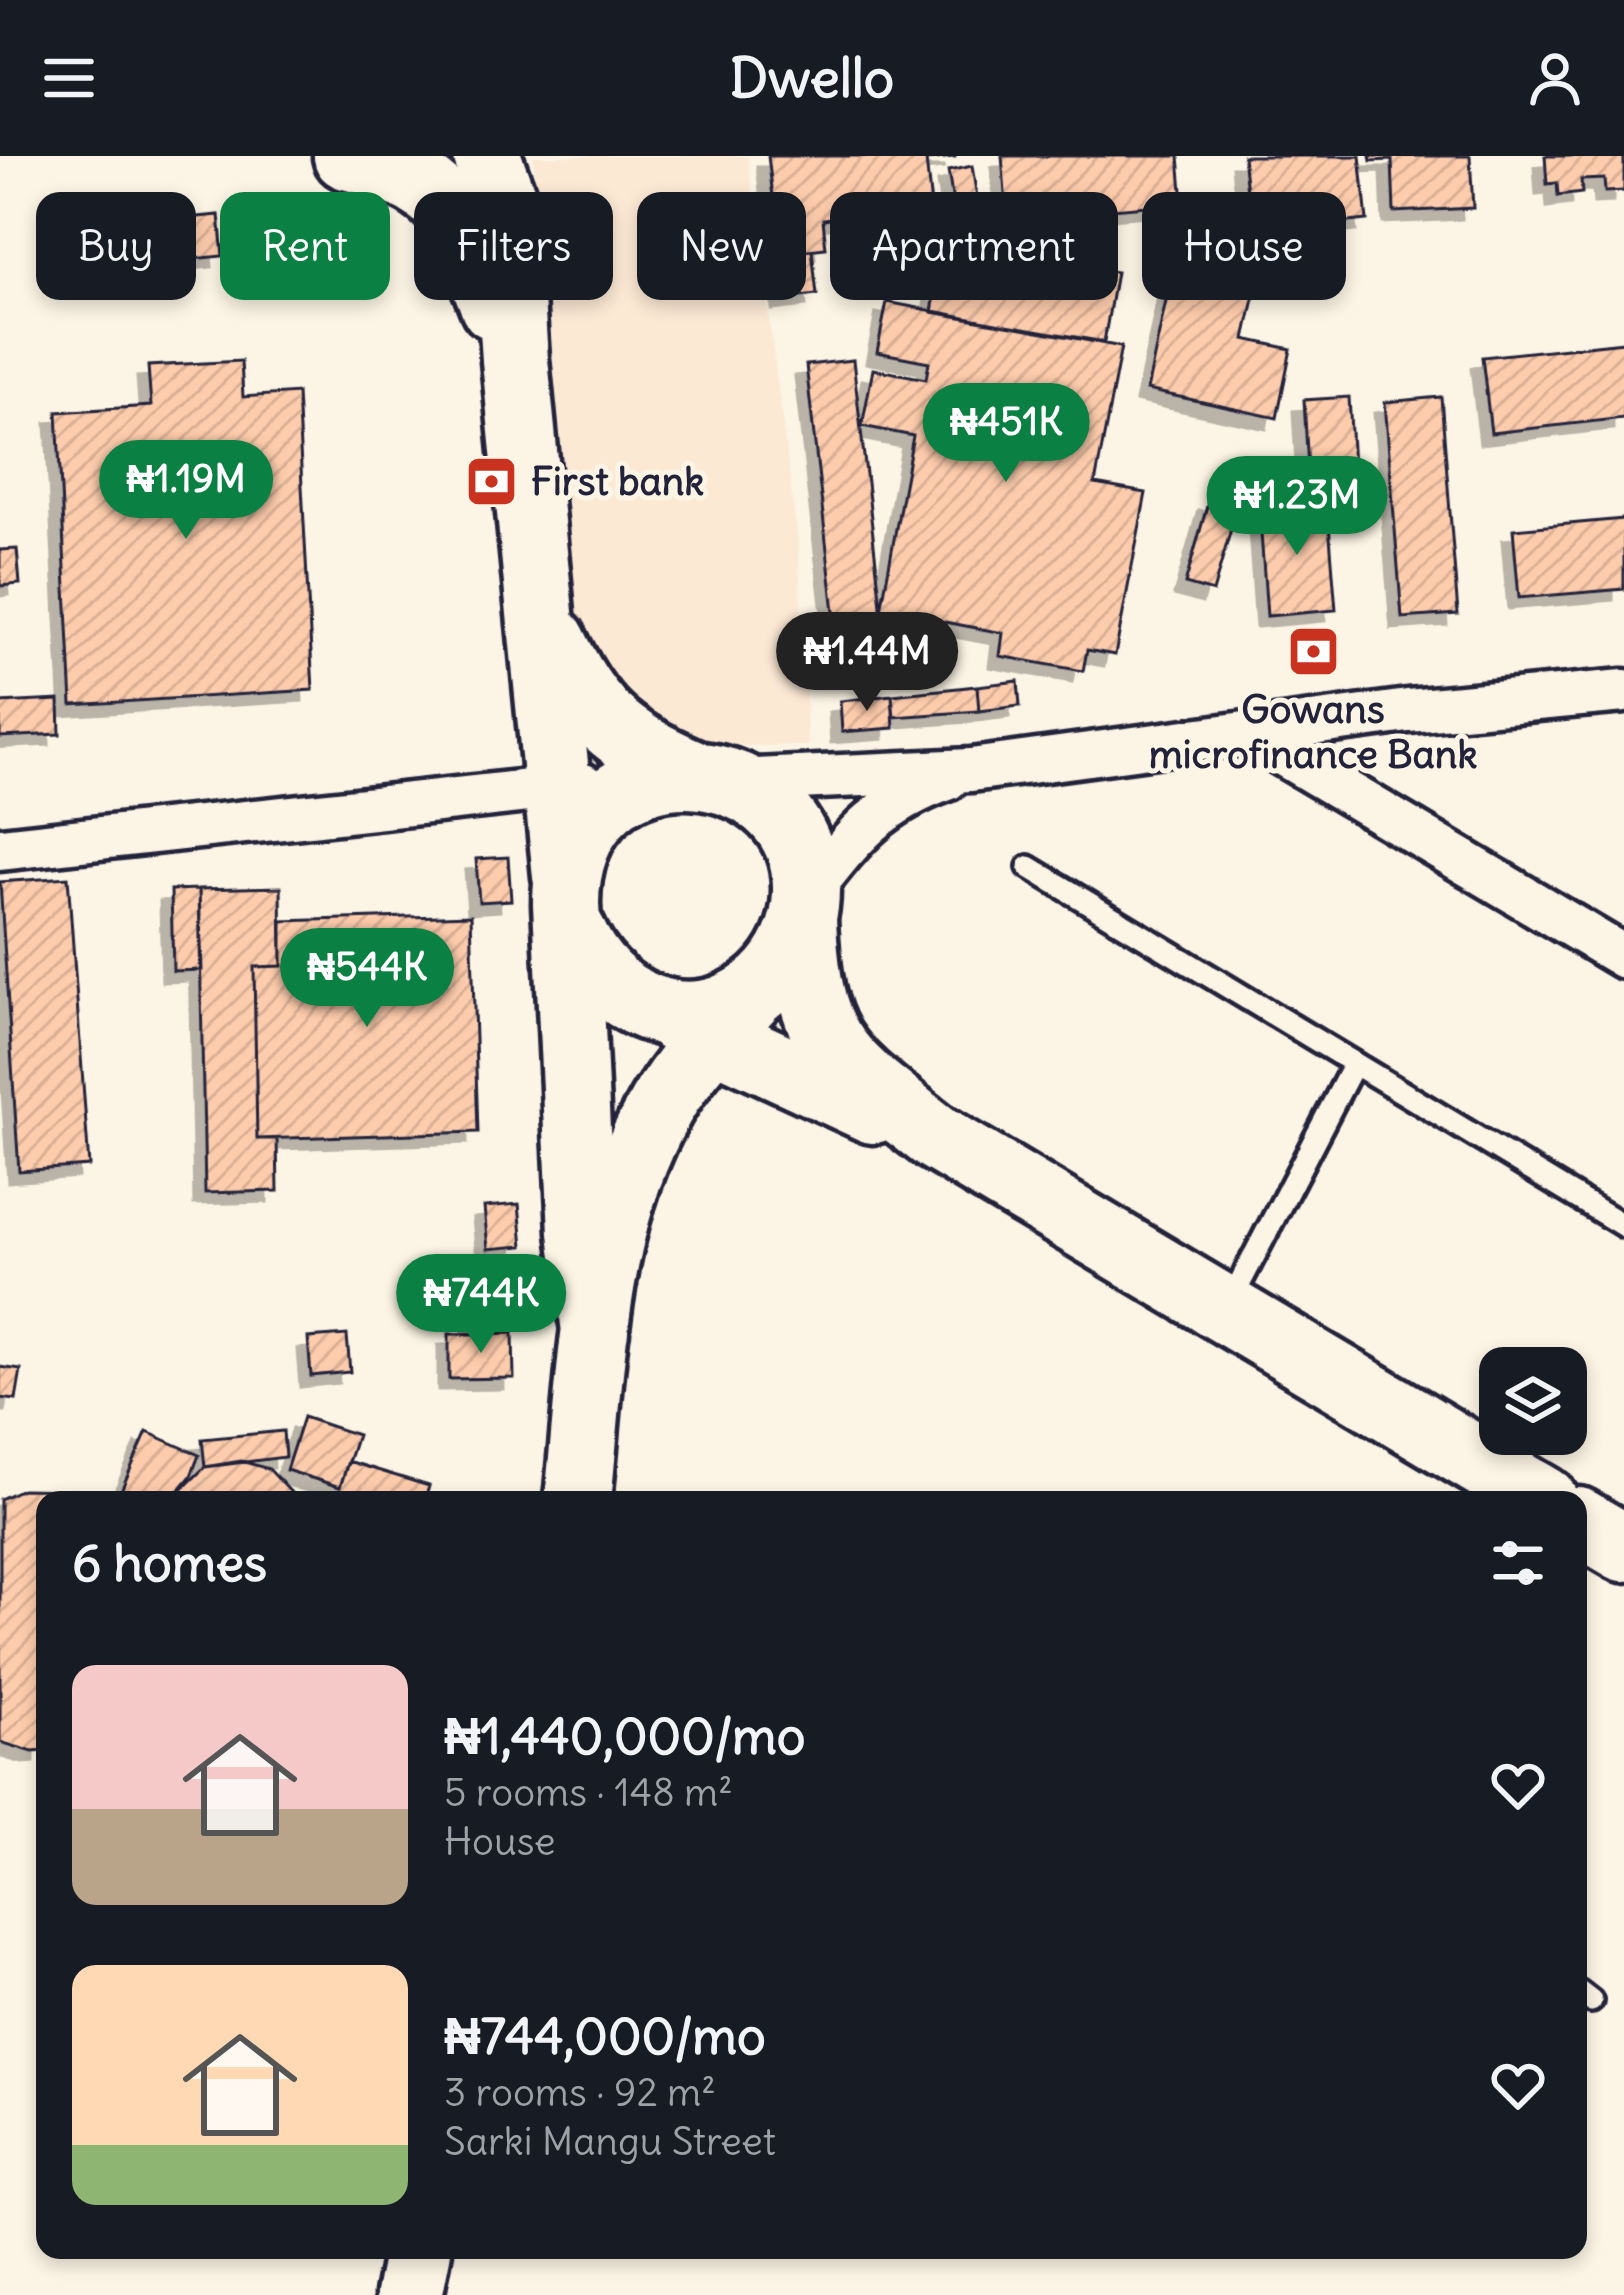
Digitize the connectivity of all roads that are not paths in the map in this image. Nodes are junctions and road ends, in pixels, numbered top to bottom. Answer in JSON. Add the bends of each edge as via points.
{"nodes":[{"id":1,"x":347,"y":156,"type":"edge"},
{"id":2,"x":487,"y":156,"type":"edge"},
{"id":3,"x":435,"y":171,"type":"edge"},
{"id":4,"x":514,"y":360,"type":"junction"},
{"id":5,"x":544,"y":622,"type":"junction"},
{"id":6,"x":1624,"y":691,"type":"edge"},
{"id":7,"x":1249,"y":734,"type":"junction"},
{"id":8,"x":971,"y":770,"type":"junction"},
{"id":9,"x":691,"y":777,"type":"junction"},
{"id":10,"x":558,"y":788,"type":"junction"},
{"id":11,"x":0,"y":849,"type":"edge"},
{"id":12,"x":1029,"y":867,"type":"dead end"},
{"id":13,"x":568,"y":904,"type":"junction"},
{"id":14,"x":805,"y":908,"type":"junction"},
{"id":15,"x":1624,"y":957,"type":"edge"},
{"id":16,"x":709,"y":1013,"type":"junction"},
{"id":17,"x":1354,"y":1064,"type":"junction"},
{"id":18,"x":934,"y":1136,"type":"junction"},
{"id":19,"x":1624,"y":1226,"type":"edge"},
{"id":20,"x":1226,"y":1310,"type":"junction"},
{"id":21,"x":595,"y":1331,"type":"junction"},
{"id":22,"x":579,"y":1491,"type":"edge"},
{"id":23,"x":1512,"y":1491,"type":"edge"},
{"id":24,"x":1587,"y":1525,"type":"edge"},
{"id":25,"x":1624,"y":1548,"type":"edge"},
{"id":26,"x":416,"y":2259,"type":"edge"},
{"id":27,"x":410,"y":2295,"type":"edge"}],
"edges":[{"from":1,"to":3,"type":"main road"},
{"from":2,"to":4,"type":"main road","via":[[505,205]]},
{"from":3,"to":4,"type":"main road"},
{"from":4,"to":5,"type":"main road"},
{"from":5,"to":9,"type":"main road","via":[[593,713]]},
{"from":5,"to":10,"type":"main road"},
{"from":6,"to":7,"type":"street"},
{"from":7,"to":8,"type":"street"},
{"from":7,"to":15,"type":"street"},
{"from":8,"to":9,"type":"street"},
{"from":8,"to":14,"type":"street","via":[[876,814]]},
{"from":9,"to":10,"type":"street"},
{"from":9,"to":13,"type":"main road","via":[[625,789],[589,820]]},
{"from":9,"to":14,"type":"main road","via":[[767,803],[792,836]]},
{"from":10,"to":11,"type":"street"},
{"from":10,"to":13,"type":"main road"},
{"from":12,"to":17,"type":"lane"},
{"from":13,"to":16,"type":"main road","via":[[602,982]]},
{"from":13,"to":21,"type":"main road","via":[[582,1232]]},
{"from":14,"to":16,"type":"main road","via":[[784,963]]},
{"from":14,"to":18,"type":"main road","via":[[806,983],[827,1044]]},
{"from":16,"to":18,"type":"main road"},
{"from":16,"to":21,"type":"main road","via":[[631,1169]]},
{"from":17,"to":19,"type":"lane"},
{"from":17,"to":20,"type":"lane"},
{"from":18,"to":20,"type":"main road"},
{"from":20,"to":23,"type":"main road"},
{"from":21,"to":22,"type":"main road"},
{"from":24,"to":25,"type":"main road"},
{"from":26,"to":27,"type":"main road"}]}
